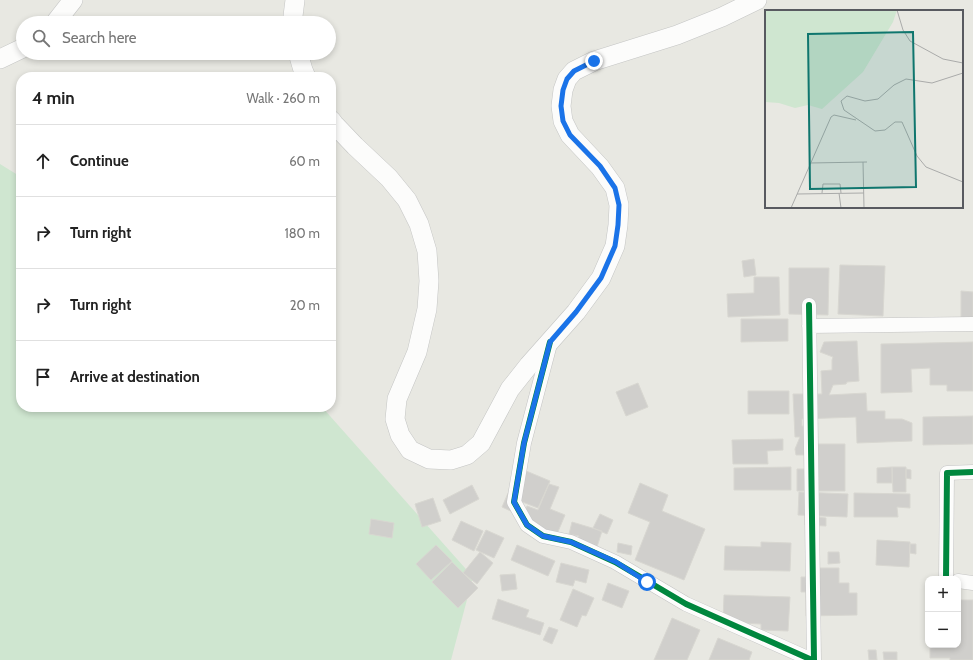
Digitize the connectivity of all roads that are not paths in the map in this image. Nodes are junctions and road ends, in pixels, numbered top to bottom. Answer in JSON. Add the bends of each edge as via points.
{"nodes":[{"id":1,"x":73,"y":0,"type":"edge"},
{"id":2,"x":295,"y":0,"type":"edge"},
{"id":3,"x":757,"y":0,"type":"edge"},
{"id":4,"x":60,"y":16,"type":"edge"},
{"id":5,"x":293,"y":16,"type":"edge"},
{"id":6,"x":16,"y":51,"type":"edge"},
{"id":7,"x":0,"y":59,"type":"edge"},
{"id":8,"x":300,"y":60,"type":"edge"},
{"id":9,"x":304,"y":72,"type":"edge"},
{"id":10,"x":336,"y":126,"type":"edge"},
{"id":11,"x":809,"y":305,"type":"dead end"},
{"id":12,"x":973,"y":324,"type":"edge"},
{"id":13,"x":809,"y":326,"type":"junction"},
{"id":14,"x":550,"y":342,"type":"junction"},
{"id":15,"x":973,"y":472,"type":"edge"},
{"id":16,"x":946,"y":576,"type":"edge"},
{"id":17,"x":961,"y":581,"type":"edge"},
{"id":18,"x":973,"y":583,"type":"edge"},
{"id":19,"x":813,"y":660,"type":"edge"}],
"edges":[{"from":1,"to":4,"type":"main road"},
{"from":2,"to":5,"type":"main road"},
{"from":3,"to":14,"type":"main road","via":[[677,35],[594,61],[574,71],[567,79],[561,106],[563,121],[570,135],[600,166],[615,188],[619,205],[618,225],[615,246],[601,278]]},
{"from":6,"to":7,"type":"main road"},
{"from":8,"to":9,"type":"main road"},
{"from":10,"to":14,"type":"main road","via":[[389,178],[407,200],[419,224],[427,251],[430,281],[427,309],[417,352],[397,399],[395,418],[400,435],[410,450],[429,459],[451,460],[468,455],[482,443],[510,389]]},
{"from":11,"to":13,"type":"street"},
{"from":12,"to":13,"type":"street"},
{"from":13,"to":19,"type":"street"},
{"from":14,"to":19,"type":"street","via":[[524,443],[514,502],[527,525],[543,536],[571,542],[616,562],[686,604]]},
{"from":15,"to":16,"type":"street","via":[[947,473]]},
{"from":17,"to":18,"type":"street"}]}
